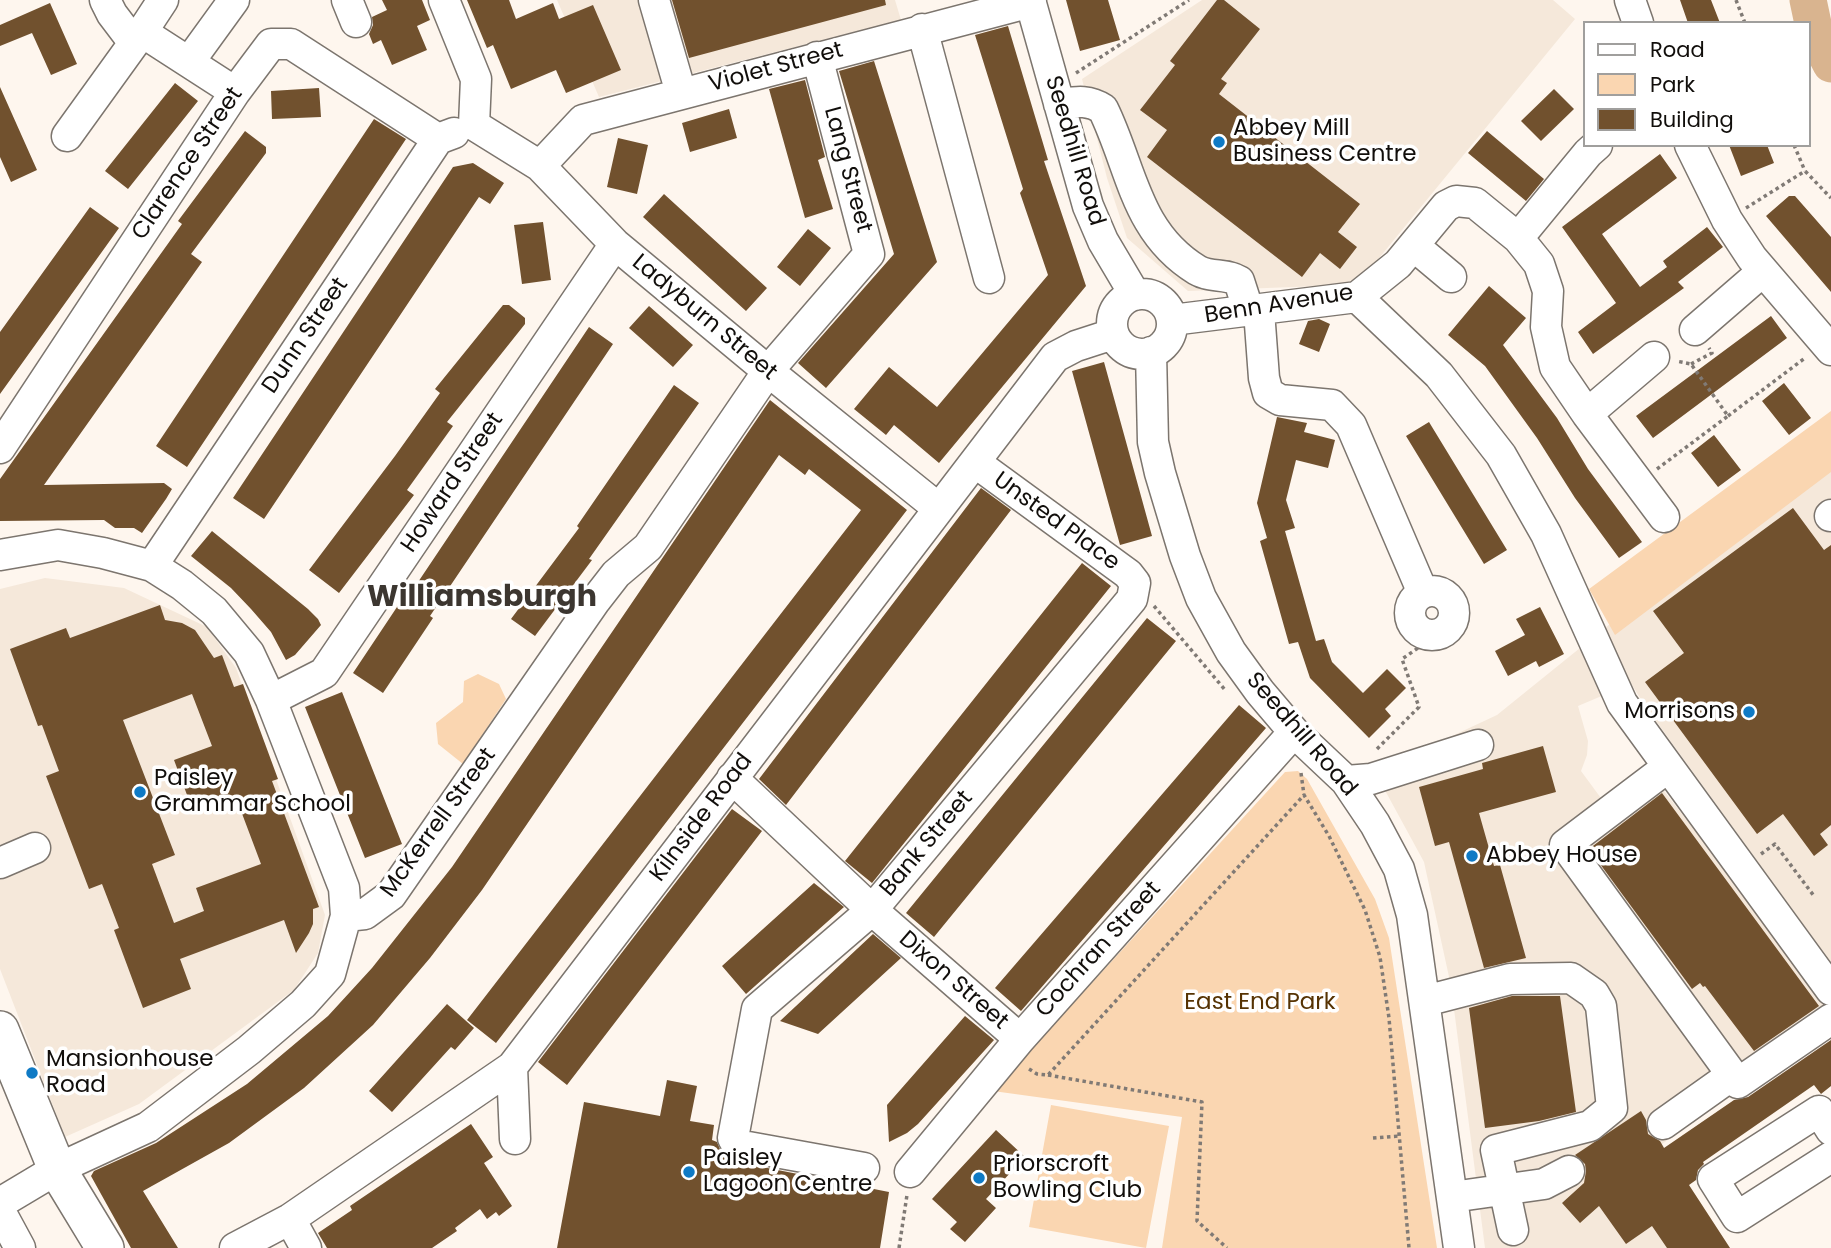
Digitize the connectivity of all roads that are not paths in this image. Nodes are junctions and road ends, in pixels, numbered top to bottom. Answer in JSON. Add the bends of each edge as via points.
{"nodes":[{"id":1,"x":104,"y":0,"type":"edge"},
{"id":2,"x":163,"y":0,"type":"edge"},
{"id":3,"x":234,"y":0,"type":"edge"},
{"id":4,"x":444,"y":0,"type":"edge"},
{"id":5,"x":654,"y":0,"type":"edge"},
{"id":6,"x":1630,"y":0,"type":"edge"},
{"id":7,"x":1030,"y":1,"type":"edge"},
{"id":8,"x":1637,"y":21,"type":"edge"},
{"id":9,"x":922,"y":29,"type":"junction"},
{"id":10,"x":138,"y":37,"type":"junction"},
{"id":11,"x":817,"y":57,"type":"junction"},
{"id":12,"x":189,"y":62,"type":"junction"},
{"id":13,"x":236,"y":92,"type":"junction"},
{"id":14,"x":681,"y":93,"type":"junction"},
{"id":15,"x":1056,"y":96,"type":"junction"},
{"id":16,"x":474,"y":125,"type":"junction"},
{"id":17,"x":67,"y":136,"type":"dead end"},
{"id":18,"x":438,"y":139,"type":"junction"},
{"id":19,"x":1595,"y":147,"type":"edge"},
{"id":20,"x":1691,"y":147,"type":"edge"},
{"id":21,"x":540,"y":166,"type":"junction"},
{"id":22,"x":1518,"y":238,"type":"junction"},
{"id":23,"x":615,"y":244,"type":"junction"},
{"id":24,"x":1414,"y":246,"type":"junction"},
{"id":25,"x":1762,"y":272,"type":"junction"},
{"id":26,"x":1451,"y":277,"type":"dead end"},
{"id":27,"x":989,"y":278,"type":"dead end"},
{"id":28,"x":1135,"y":295,"type":"junction"},
{"id":29,"x":1357,"y":297,"type":"junction"},
{"id":30,"x":1254,"y":311,"type":"junction"},
{"id":31,"x":1172,"y":320,"type":"junction"},
{"id":32,"x":1695,"y":330,"type":"dead end"},
{"id":33,"x":1113,"y":334,"type":"junction"},
{"id":34,"x":1828,"y":347,"type":"edge"},
{"id":35,"x":1152,"y":352,"type":"junction"},
{"id":36,"x":1654,"y":357,"type":"road end"},
{"id":37,"x":768,"y":371,"type":"junction"},
{"id":38,"x":1587,"y":414,"type":"junction"},
{"id":39,"x":0,"y":448,"type":"edge"},
{"id":40,"x":975,"y":463,"type":"junction"},
{"id":41,"x":938,"y":508,"type":"junction"},
{"id":42,"x":1664,"y":517,"type":"dead end"},
{"id":43,"x":0,"y":555,"type":"edge"},
{"id":44,"x":152,"y":566,"type":"junction"},
{"id":45,"x":1135,"y":583,"type":"joint"},
{"id":46,"x":1440,"y":634,"type":"road end"},
{"id":47,"x":271,"y":700,"type":"junction"},
{"id":48,"x":1294,"y":732,"type":"junction"},
{"id":49,"x":1478,"y":745,"type":"dead end"},
{"id":50,"x":1668,"y":767,"type":"junction"},
{"id":51,"x":732,"y":778,"type":"junction"},
{"id":52,"x":1346,"y":781,"type":"junction"},
{"id":53,"x":35,"y":848,"type":"dead end"},
{"id":54,"x":0,"y":863,"type":"edge"},
{"id":55,"x":872,"y":910,"type":"junction"},
{"id":56,"x":346,"y":916,"type":"junction"},
{"id":57,"x":1831,"y":990,"type":"edge"},
{"id":58,"x":1425,"y":1001,"type":"junction"},
{"id":59,"x":1831,"y":1019,"type":"edge"},
{"id":60,"x":0,"y":1030,"type":"edge"},
{"id":61,"x":1020,"y":1039,"type":"junction"},
{"id":62,"x":512,"y":1067,"type":"junction"},
{"id":63,"x":1732,"y":1075,"type":"junction"},
{"id":64,"x":0,"y":1087,"type":"edge"},
{"id":65,"x":1663,"y":1124,"type":"dead end"},
{"id":66,"x":1831,"y":1130,"type":"edge"},
{"id":67,"x":515,"y":1139,"type":"dead end"},
{"id":68,"x":1831,"y":1157,"type":"edge"},
{"id":69,"x":864,"y":1168,"type":"dead end"},
{"id":70,"x":1569,"y":1171,"type":"dead end"},
{"id":71,"x":910,"y":1172,"type":"road end"},
{"id":72,"x":47,"y":1175,"type":"junction"},
{"id":73,"x":1505,"y":1190,"type":"junction"},
{"id":74,"x":1452,"y":1197,"type":"junction"},
{"id":75,"x":0,"y":1203,"type":"edge"},
{"id":76,"x":0,"y":1212,"type":"edge"},
{"id":77,"x":290,"y":1219,"type":"junction"},
{"id":78,"x":1513,"y":1230,"type":"dead end"},
{"id":79,"x":20,"y":1248,"type":"edge"},
{"id":80,"x":76,"y":1248,"type":"edge"},
{"id":81,"x":104,"y":1248,"type":"edge"},
{"id":82,"x":235,"y":1248,"type":"edge"},
{"id":83,"x":306,"y":1248,"type":"edge"},
{"id":84,"x":1459,"y":1248,"type":"edge"}],
"edges":[{"from":1,"to":10,"type":"street","via":[[111,14]]},
{"from":2,"to":10,"type":"street"},
{"from":3,"to":12,"type":"street"},
{"from":4,"to":16,"type":"street","via":[[476,79]]},
{"from":5,"to":14,"type":"street"},
{"from":6,"to":8,"type":"street"},
{"from":7,"to":9,"type":"street","name":"Violet Street"},
{"from":7,"to":15,"type":"street","name":"Seedhill Road"},
{"from":9,"to":11,"type":"street","name":"Violet Street"},
{"from":9,"to":27,"type":"street"},
{"from":10,"to":12,"type":"street"},
{"from":10,"to":17,"type":"street"},
{"from":11,"to":14,"type":"street","name":"Violet Street"},
{"from":11,"to":37,"type":"street","name":"Lang Street","via":[[869,254]]},
{"from":12,"to":13,"type":"street"},
{"from":13,"to":18,"type":"street","name":"Clarence Street","via":[[271,44],[291,44]]},
{"from":13,"to":39,"type":"street","name":"Clarence Street"},
{"from":14,"to":21,"type":"street","name":"Violet Street","via":[[583,120]]},
{"from":15,"to":28,"type":"street","name":"Seedhill Road","via":[[1088,206]]},
{"from":15,"to":30,"type":"street","via":[[1095,103],[1102,109],[1148,222],[1198,271],[1239,281]]},
{"from":16,"to":18,"type":"street"},
{"from":16,"to":21,"type":"street","name":"Ladyburn Street"},
{"from":18,"to":44,"type":"street","name":"Dunn Street"},
{"from":19,"to":22,"type":"street"},
{"from":20,"to":25,"type":"street","via":[[1727,220]]},
{"from":21,"to":23,"type":"street","name":"Ladyburn Street"},
{"from":22,"to":24,"type":"street","name":"Benn Avenue","via":[[1475,203],[1456,201],[1446,206]]},
{"from":22,"to":38,"type":"street","name":"Benn Avenue","via":[[1539,264],[1548,291],[1546,327],[1555,367]]},
{"from":23,"to":37,"type":"street","name":"Ladyburn Street"},
{"from":23,"to":47,"type":"street","name":"Howard Street","via":[[324,673]]},
{"from":24,"to":26,"type":"street"},
{"from":24,"to":29,"type":"street","name":"Benn Avenue"},
{"from":25,"to":32,"type":"street"},
{"from":25,"to":34,"type":"street"},
{"from":28,"to":31,"type":"street","via":[[1161,300]]},
{"from":28,"to":33,"type":"street","via":[[1116,308]]},
{"from":29,"to":30,"type":"street","name":"Benn Avenue"},
{"from":29,"to":50,"type":"street","via":[[1439,375],[1501,455],[1546,534],[1622,703]]},
{"from":30,"to":31,"type":"street","name":"Benn Avenue"},
{"from":30,"to":46,"type":"street","via":[[1268,393],[1280,400],[1332,405],[1351,425],[1423,593],[1443,593],[1452,604],[1451,624]]},
{"from":31,"to":35,"type":"street","via":[[1166,342]]},
{"from":33,"to":35,"type":"street","via":[[1128,350]]},
{"from":33,"to":40,"type":"street","name":"Kilnside Road","via":[[1055,357]]},
{"from":35,"to":48,"type":"street","name":"Seedhill Road","via":[[1153,442],[1185,556],[1201,598],[1231,652]]},
{"from":36,"to":38,"type":"street"},
{"from":37,"to":41,"type":"street","name":"Ladyburn Street"},
{"from":37,"to":56,"type":"street","name":"McKerrell Street","via":[[648,547],[616,574],[595,601],[391,895],[365,914]]},
{"from":38,"to":42,"type":"street","name":"Benn Avenue"},
{"from":40,"to":41,"type":"street","name":"Kilnside Road"},
{"from":40,"to":45,"type":"street","name":"Unsted Place"},
{"from":41,"to":51,"type":"street","name":"Kilnside Road"},
{"from":43,"to":44,"type":"street","via":[[58,545]]},
{"from":44,"to":47,"type":"street","via":[[214,611],[249,653]]},
{"from":45,"to":55,"type":"street","name":"Bank Street","via":[[1132,599]]},
{"from":47,"to":56,"type":"street","via":[[344,888]]},
{"from":48,"to":52,"type":"street","name":"Seedhill Road"},
{"from":48,"to":61,"type":"street","name":"Cochran Street"},
{"from":49,"to":52,"type":"street","via":[[1371,779]]},
{"from":50,"to":57,"type":"street"},
{"from":50,"to":63,"type":"street","via":[[1565,845]]},
{"from":51,"to":55,"type":"street","name":"Dixon Street"},
{"from":51,"to":62,"type":"street","name":"Kilnside Road"},
{"from":52,"to":58,"type":"street","name":"Seedhill Road","via":[[1399,869],[1412,915]]},
{"from":53,"to":54,"type":"street"},
{"from":55,"to":61,"type":"street","name":"Dixon Street"},
{"from":55,"to":69,"type":"street","name":"Bank Street","via":[[757,1009],[733,1138],[737,1145]]},
{"from":56,"to":72,"type":"street","via":[[330,975],[303,1004],[148,1127]]},
{"from":58,"to":73,"type":"street","via":[[1510,979],[1571,978],[1594,994],[1601,1006],[1612,1108],[1590,1126],[1496,1150]]},
{"from":58,"to":74,"type":"street","name":"Seedhill Road"},
{"from":59,"to":63,"type":"street","via":[[1738,1083]]},
{"from":60,"to":72,"type":"main road"},
{"from":61,"to":71,"type":"street","name":"Cochran Street"},
{"from":62,"to":67,"type":"street"},
{"from":62,"to":77,"type":"street","name":"Kilnside Road"},
{"from":63,"to":65,"type":"street"},
{"from":64,"to":72,"type":"main road"},
{"from":66,"to":68,"type":"street","via":[[1819,1111],[1713,1179],[1737,1217]]},
{"from":70,"to":73,"type":"street","via":[[1544,1184]]},
{"from":72,"to":75,"type":"street"},
{"from":72,"to":80,"type":"main road"},
{"from":72,"to":81,"type":"main road"},
{"from":73,"to":74,"type":"street"},
{"from":73,"to":78,"type":"street"},
{"from":74,"to":84,"type":"street","name":"Seedhill Road"},
{"from":76,"to":79,"type":"street"},
{"from":77,"to":82,"type":"street","name":"Kilnside Road"},
{"from":77,"to":83,"type":"street"}]}
